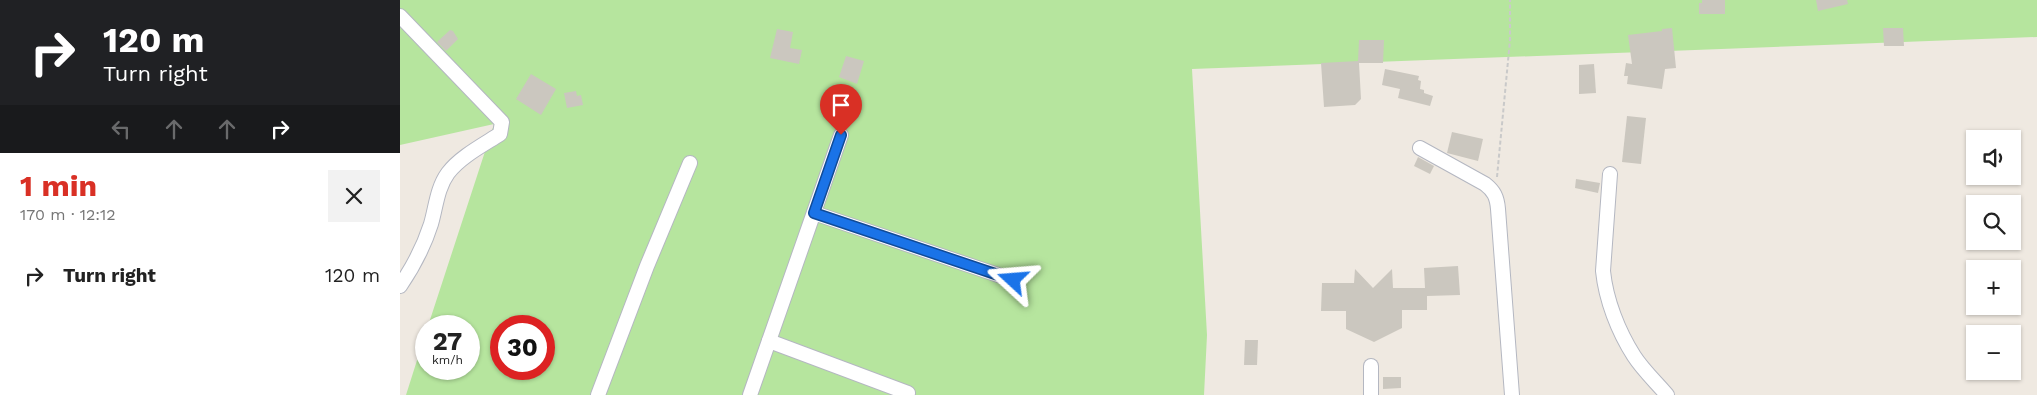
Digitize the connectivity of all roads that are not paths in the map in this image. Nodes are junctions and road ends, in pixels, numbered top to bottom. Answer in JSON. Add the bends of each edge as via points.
{"nodes":[{"id":1,"x":400,"y":16,"type":"edge"},
{"id":2,"x":841,"y":135,"type":"dead end"},
{"id":3,"x":1420,"y":148,"type":"dead end"},
{"id":4,"x":690,"y":163,"type":"dead end"},
{"id":5,"x":1610,"y":174,"type":"dead end"},
{"id":6,"x":814,"y":213,"type":"junction"},
{"id":7,"x":1013,"y":280,"type":"dead end"},
{"id":8,"x":400,"y":286,"type":"edge"},
{"id":9,"x":769,"y":342,"type":"junction"},
{"id":10,"x":1371,"y":366,"type":"dead end"},
{"id":11,"x":908,"y":393,"type":"dead end"},
{"id":12,"x":598,"y":395,"type":"edge"},
{"id":13,"x":750,"y":395,"type":"edge"},
{"id":14,"x":1371,"y":395,"type":"edge"},
{"id":15,"x":1512,"y":395,"type":"edge"},
{"id":16,"x":1667,"y":395,"type":"edge"}],
"edges":[{"from":1,"to":8,"type":"street","via":[[502,122],[500,134],[458,163],[448,174],[439,191],[420,252]]},
{"from":2,"to":6,"type":"street"},
{"from":3,"to":15,"type":"street","via":[[1485,184],[1495,194]]},
{"from":4,"to":12,"type":"street"},
{"from":5,"to":16,"type":"street","via":[[1605,285],[1623,336],[1634,356]]},
{"from":6,"to":7,"type":"street"},
{"from":6,"to":9,"type":"street"},
{"from":9,"to":11,"type":"street"},
{"from":9,"to":13,"type":"street"},
{"from":10,"to":14,"type":"street"}]}
